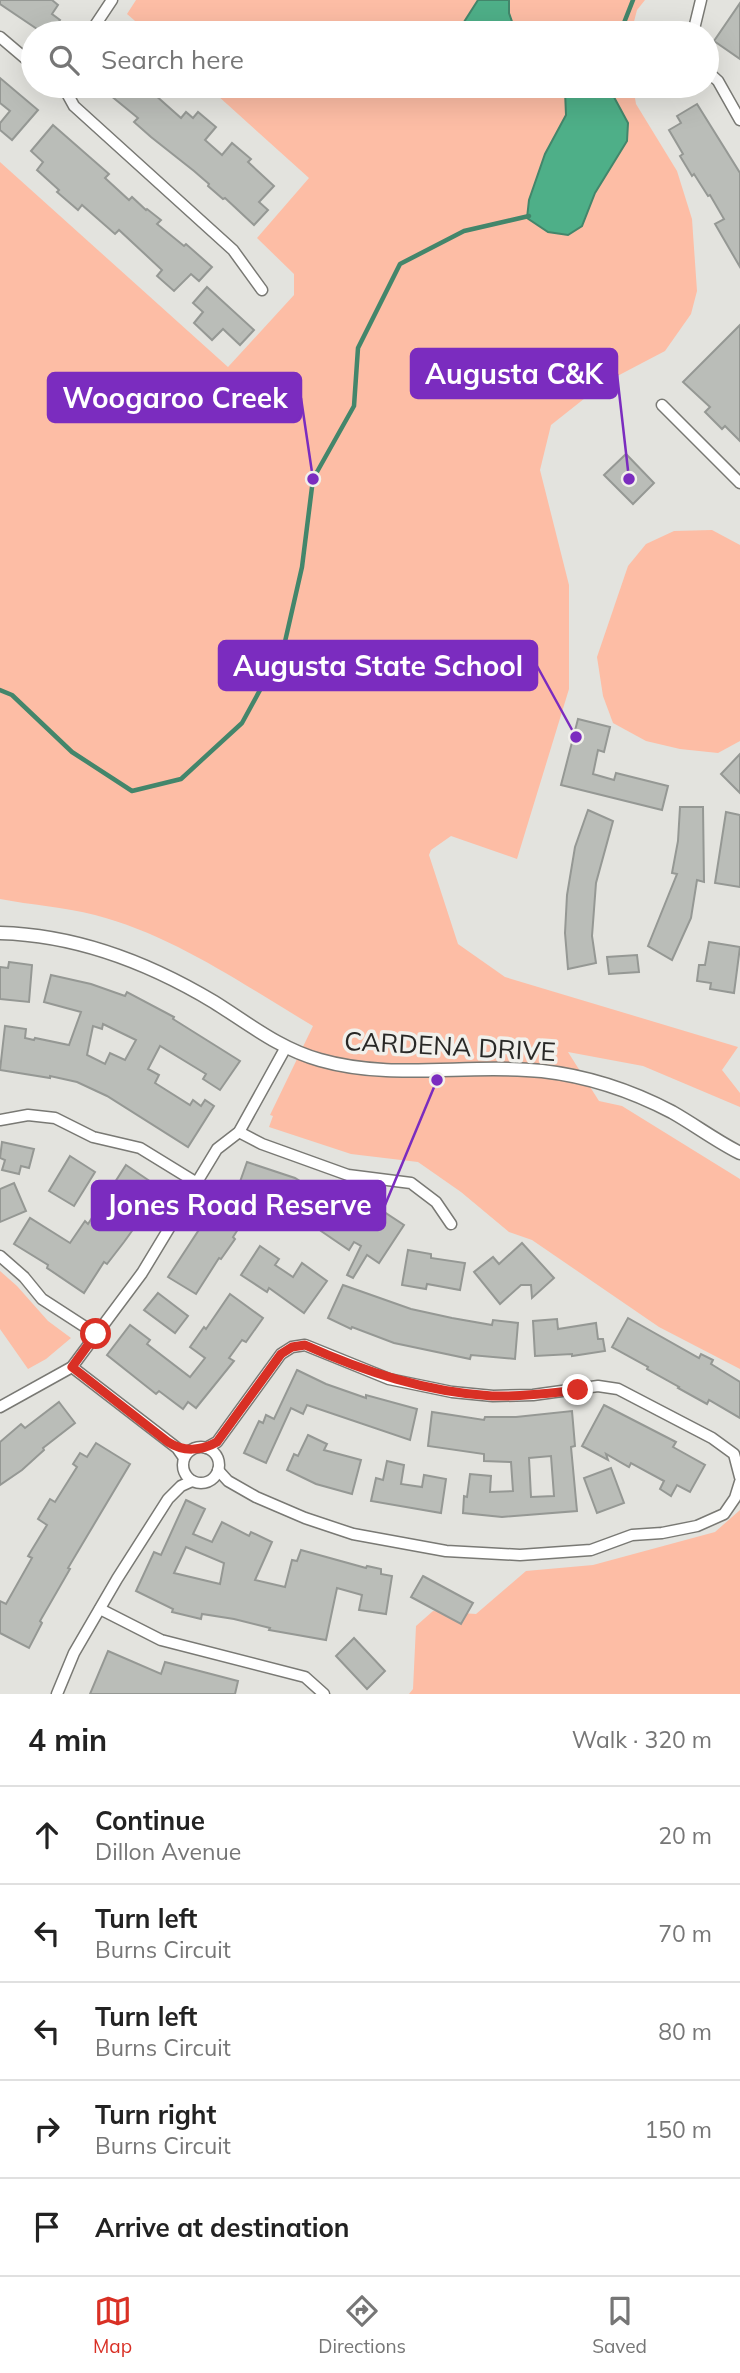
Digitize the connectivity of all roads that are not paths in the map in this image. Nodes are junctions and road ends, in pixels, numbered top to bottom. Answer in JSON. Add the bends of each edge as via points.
{"nodes":[{"id":1,"x":112,"y":0,"type":"edge"},
{"id":2,"x":701,"y":0,"type":"edge"},
{"id":3,"x":98,"y":21,"type":"edge"},
{"id":4,"x":696,"y":21,"type":"edge"},
{"id":5,"x":0,"y":37,"type":"edge"},
{"id":6,"x":21,"y":55,"type":"edge"},
{"id":7,"x":719,"y":83,"type":"edge"},
{"id":8,"x":70,"y":98,"type":"edge"},
{"id":9,"x":740,"y":120,"type":"edge"},
{"id":10,"x":262,"y":290,"type":"dead end"},
{"id":11,"x":662,"y":405,"type":"dead end"},
{"id":12,"x":740,"y":483,"type":"edge"},
{"id":13,"x":0,"y":933,"type":"edge"},
{"id":14,"x":286,"y":1047,"type":"junction"},
{"id":15,"x":0,"y":1120,"type":"edge"},
{"id":16,"x":239,"y":1132,"type":"junction"},
{"id":17,"x":740,"y":1153,"type":"edge"},
{"id":18,"x":197,"y":1183,"type":"junction"},
{"id":19,"x":451,"y":1224,"type":"dead end"},
{"id":20,"x":0,"y":1256,"type":"edge"},
{"id":21,"x":96,"y":1334,"type":"junction"},
{"id":22,"x":72,"y":1367,"type":"junction"},
{"id":23,"x":0,"y":1407,"type":"edge"},
{"id":24,"x":213,"y":1448,"type":"junction"},
{"id":25,"x":187,"y":1454,"type":"junction"},
{"id":26,"x":215,"y":1474,"type":"junction"},
{"id":27,"x":189,"y":1478,"type":"junction"},
{"id":28,"x":740,"y":1479,"type":"edge"},
{"id":29,"x":100,"y":1609,"type":"junction"},
{"id":30,"x":57,"y":1694,"type":"edge"},
{"id":31,"x":324,"y":1694,"type":"edge"}],
"edges":[{"from":1,"to":3,"type":"street"},
{"from":2,"to":4,"type":"street"},
{"from":5,"to":6,"type":"street"},
{"from":7,"to":9,"type":"street"},
{"from":8,"to":10,"type":"street","via":[[233,250]]},
{"from":11,"to":12,"type":"street"},
{"from":13,"to":14,"type":"street","name":"CARDENA DRIVE","via":[[56,939],[150,968]]},
{"from":14,"to":16,"type":"street"},
{"from":14,"to":17,"type":"street","name":"CARDENA DRIVE","via":[[352,1068],[517,1069],[569,1075],[648,1100]]},
{"from":15,"to":18,"type":"street","via":[[28,1115],[55,1118],[93,1137],[140,1147]]},
{"from":16,"to":18,"type":"street","via":[[217,1149]]},
{"from":16,"to":19,"type":"street","via":[[348,1175],[411,1183],[436,1202]]},
{"from":18,"to":21,"type":"street","via":[[142,1273]]},
{"from":20,"to":21,"type":"street","via":[[43,1298]]},
{"from":21,"to":22,"type":"street"},
{"from":22,"to":23,"type":"street"},
{"from":22,"to":25,"type":"street"},
{"from":24,"to":25,"type":"street"},
{"from":24,"to":26,"type":"street"},
{"from":24,"to":28,"type":"street","via":[[281,1354],[305,1345],[389,1379],[452,1392],[493,1396],[618,1389],[734,1454]]},
{"from":25,"to":27,"type":"street"},
{"from":26,"to":27,"type":"street","via":[[203,1483]]},
{"from":26,"to":28,"type":"street","via":[[256,1497],[353,1534],[446,1551],[520,1555],[591,1550],[632,1535],[697,1526],[724,1514]]},
{"from":27,"to":29,"type":"street","via":[[168,1499]]},
{"from":29,"to":30,"type":"street"},
{"from":29,"to":31,"type":"street","via":[[161,1640],[305,1677]]}]}
